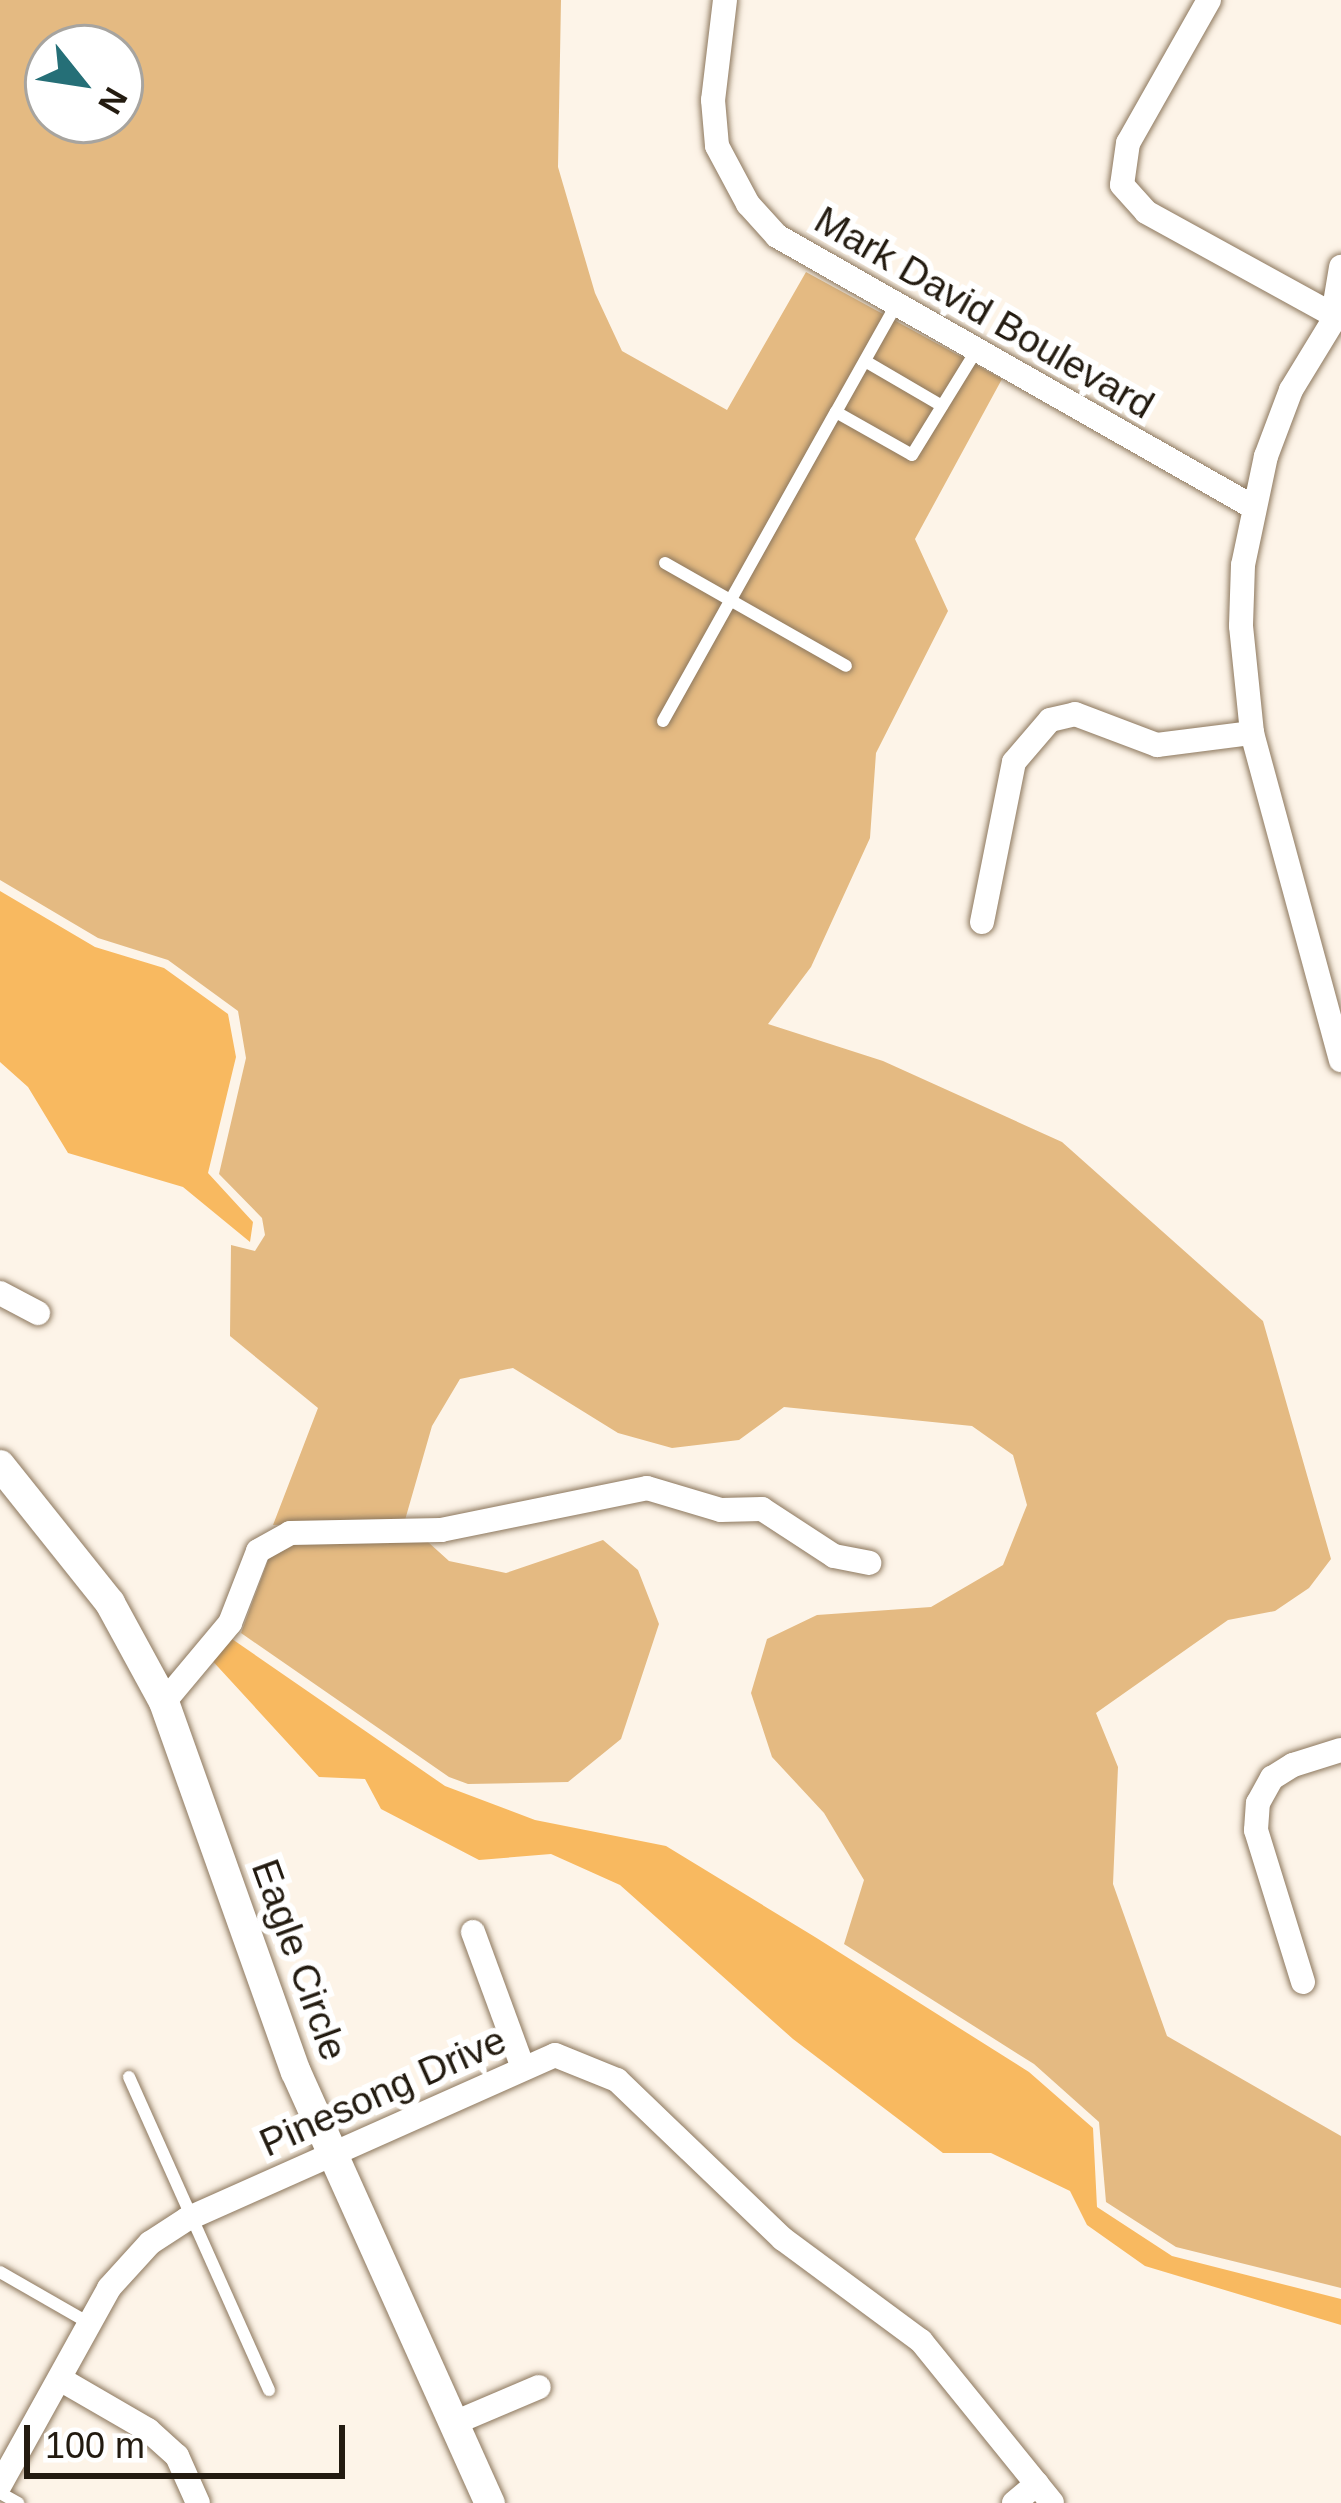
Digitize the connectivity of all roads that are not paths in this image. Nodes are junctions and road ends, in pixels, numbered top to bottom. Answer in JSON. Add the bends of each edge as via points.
{"nodes":[{"id":1,"x":725,"y":0,"type":"edge"},
{"id":2,"x":1209,"y":0,"type":"edge"},
{"id":3,"x":1341,"y":267,"type":"edge"},
{"id":4,"x":896,"y":305,"type":"junction"},
{"id":5,"x":1338,"y":314,"type":"edge"},
{"id":6,"x":976,"y":351,"type":"junction"},
{"id":7,"x":866,"y":361,"type":"junction"},
{"id":8,"x":942,"y":406,"type":"junction"},
{"id":9,"x":836,"y":412,"type":"junction"},
{"id":10,"x":1253,"y":507,"type":"junction"},
{"id":11,"x":665,"y":563,"type":"dead end"},
{"id":12,"x":733,"y":602,"type":"junction"},
{"id":13,"x":846,"y":666,"type":"dead end"},
{"id":14,"x":663,"y":721,"type":"dead end"},
{"id":15,"x":1252,"y":734,"type":"junction"},
{"id":16,"x":982,"y":922,"type":"dead end"},
{"id":17,"x":1341,"y":1060,"type":"edge"},
{"id":18,"x":0,"y":1292,"type":"edge"},
{"id":19,"x":38,"y":1313,"type":"dead end"},
{"id":20,"x":4,"y":1477,"type":"edge"},
{"id":21,"x":869,"y":1563,"type":"dead end"},
{"id":22,"x":164,"y":1702,"type":"junction"},
{"id":23,"x":1341,"y":1750,"type":"edge"},
{"id":24,"x":473,"y":1932,"type":"dead end"},
{"id":25,"x":1304,"y":1982,"type":"dead end"},
{"id":26,"x":523,"y":2068,"type":"junction"},
{"id":27,"x":129,"y":2077,"type":"dead end"},
{"id":28,"x":332,"y":2153,"type":"junction"},
{"id":29,"x":188,"y":2219,"type":"junction"},
{"id":30,"x":0,"y":2272,"type":"edge"},
{"id":31,"x":90,"y":2324,"type":"junction"},
{"id":32,"x":59,"y":2379,"type":"junction"},
{"id":33,"x":539,"y":2387,"type":"dead end"},
{"id":34,"x":269,"y":2390,"type":"dead end"},
{"id":35,"x":454,"y":2423,"type":"junction"},
{"id":36,"x":0,"y":2489,"type":"edge"},
{"id":37,"x":1045,"y":2494,"type":"edge"},
{"id":38,"x":18,"y":2503,"type":"edge"},
{"id":39,"x":199,"y":2503,"type":"edge"},
{"id":40,"x":490,"y":2503,"type":"edge"},
{"id":41,"x":1014,"y":2503,"type":"edge"}],
"edges":[{"from":1,"to":4,"type":"street","name":"Mark David Boulevard","via":[[713,100],[730,178],[777,236]]},
{"from":2,"to":5,"type":"street","via":[[1128,143],[1122,184],[1146,212]]},
{"from":3,"to":5,"type":"street"},
{"from":4,"to":6,"type":"street","name":"Mark David Boulevard"},
{"from":4,"to":7,"type":"lane"},
{"from":5,"to":10,"type":"street","via":[[1291,390]]},
{"from":6,"to":8,"type":"lane"},
{"from":6,"to":10,"type":"street","name":"Mark David Boulevard"},
{"from":7,"to":8,"type":"lane"},
{"from":7,"to":9,"type":"lane"},
{"from":8,"to":9,"type":"lane","via":[[912,455]]},
{"from":9,"to":12,"type":"lane"},
{"from":10,"to":15,"type":"street","via":[[1241,626]]},
{"from":11,"to":12,"type":"lane"},
{"from":12,"to":13,"type":"lane"},
{"from":12,"to":14,"type":"lane"},
{"from":15,"to":16,"type":"street","via":[[1157,745],[1075,714],[1050,720],[1014,762]]},
{"from":15,"to":17,"type":"street"},
{"from":18,"to":19,"type":"street"},
{"from":20,"to":22,"type":"street","name":"Eagle Circle","via":[[110,1603]]},
{"from":21,"to":22,"type":"street","via":[[834,1556],[761,1509],[721,1510],[647,1487],[441,1530],[290,1533],[258,1551],[230,1623]]},
{"from":22,"to":28,"type":"street","name":"Eagle Circle"},
{"from":23,"to":25,"type":"street","via":[[1272,1778],[1258,1803],[1256,1830]]},
{"from":24,"to":26,"type":"street"},
{"from":26,"to":28,"type":"street","name":"Pinesong Drive"},
{"from":26,"to":37,"type":"street","name":"Pinesong Drive","via":[[555,2055],[616,2080],[783,2240],[921,2341]]},
{"from":27,"to":29,"type":"lane"},
{"from":28,"to":29,"type":"street","name":"Pinesong Drive"},
{"from":28,"to":35,"type":"street","name":"Eagle Circle"},
{"from":29,"to":31,"type":"street","name":"Pinesong Drive","via":[[133,2259]]},
{"from":29,"to":34,"type":"lane"},
{"from":30,"to":31,"type":"lane"},
{"from":31,"to":32,"type":"street","name":"Pinesong Drive"},
{"from":32,"to":36,"type":"street","name":"Pinesong Drive"},
{"from":32,"to":39,"type":"street","via":[[148,2430],[177,2456]]},
{"from":33,"to":35,"type":"street"},
{"from":35,"to":40,"type":"street","name":"Eagle Circle"},
{"from":36,"to":38,"type":"lane"},
{"from":37,"to":41,"type":"street"}]}
